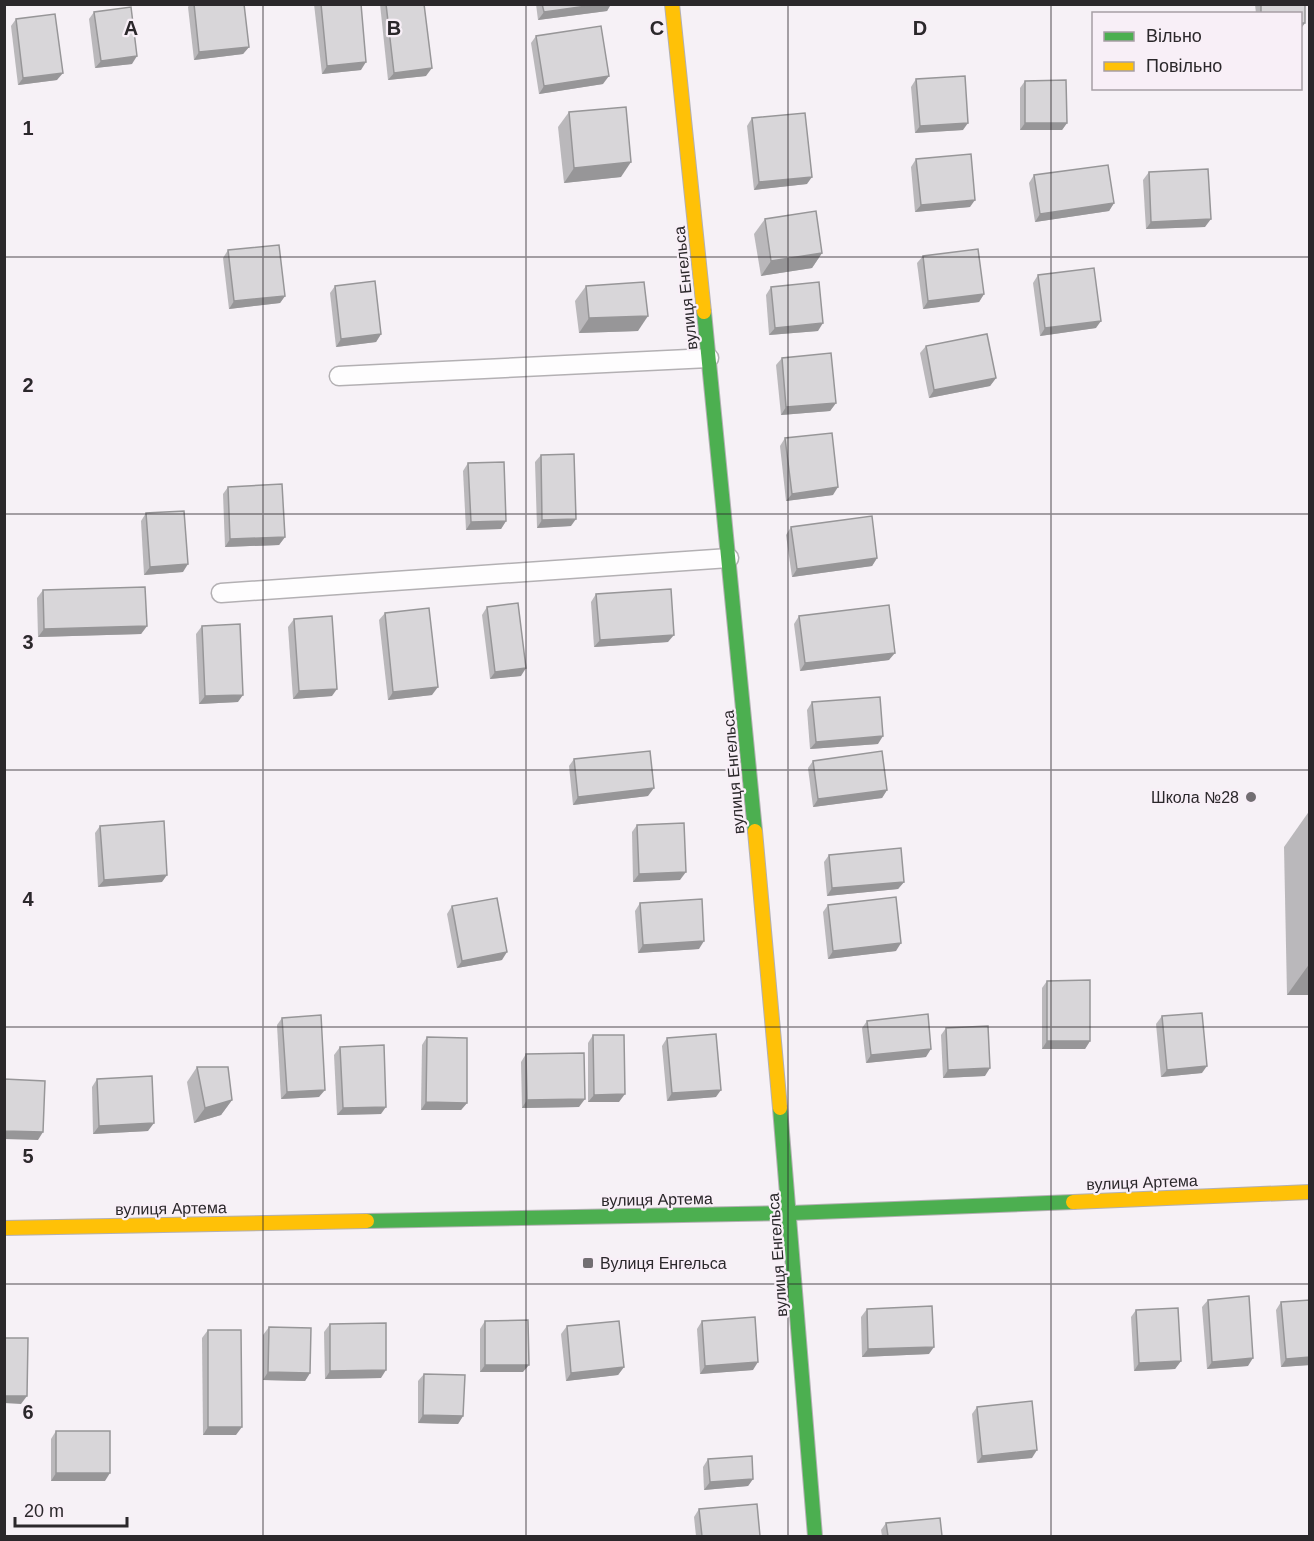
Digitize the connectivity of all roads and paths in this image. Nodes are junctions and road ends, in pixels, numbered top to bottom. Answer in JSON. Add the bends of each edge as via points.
{"nodes":[{"id":1,"x":672,"y":4,"type":"edge"},
{"id":2,"x":709,"y":358,"type":"junction"},
{"id":3,"x":339,"y":376,"type":"dead end"},
{"id":4,"x":729,"y":558,"type":"junction"},
{"id":5,"x":221,"y":593,"type":"dead end"},
{"id":6,"x":1310,"y":1192,"type":"edge"},
{"id":7,"x":791,"y":1213,"type":"junction"},
{"id":8,"x":4,"y":1227,"type":"edge"},
{"id":9,"x":815,"y":1536,"type":"edge"}],
"edges":[{"from":1,"to":2,"type":"street","name":"вулиця Енгельса"},
{"from":2,"to":3,"type":"lane"},
{"from":2,"to":4,"type":"street","name":"вулиця Енгельса"},
{"from":4,"to":5,"type":"lane"},
{"from":4,"to":7,"type":"street","name":"вулиця Енгельса"},
{"from":6,"to":7,"type":"street","name":"вулиця Артема"},
{"from":7,"to":8,"type":"street","name":"вулиця Артема"},
{"from":7,"to":9,"type":"street","name":"вулиця Енгельса"}]}
